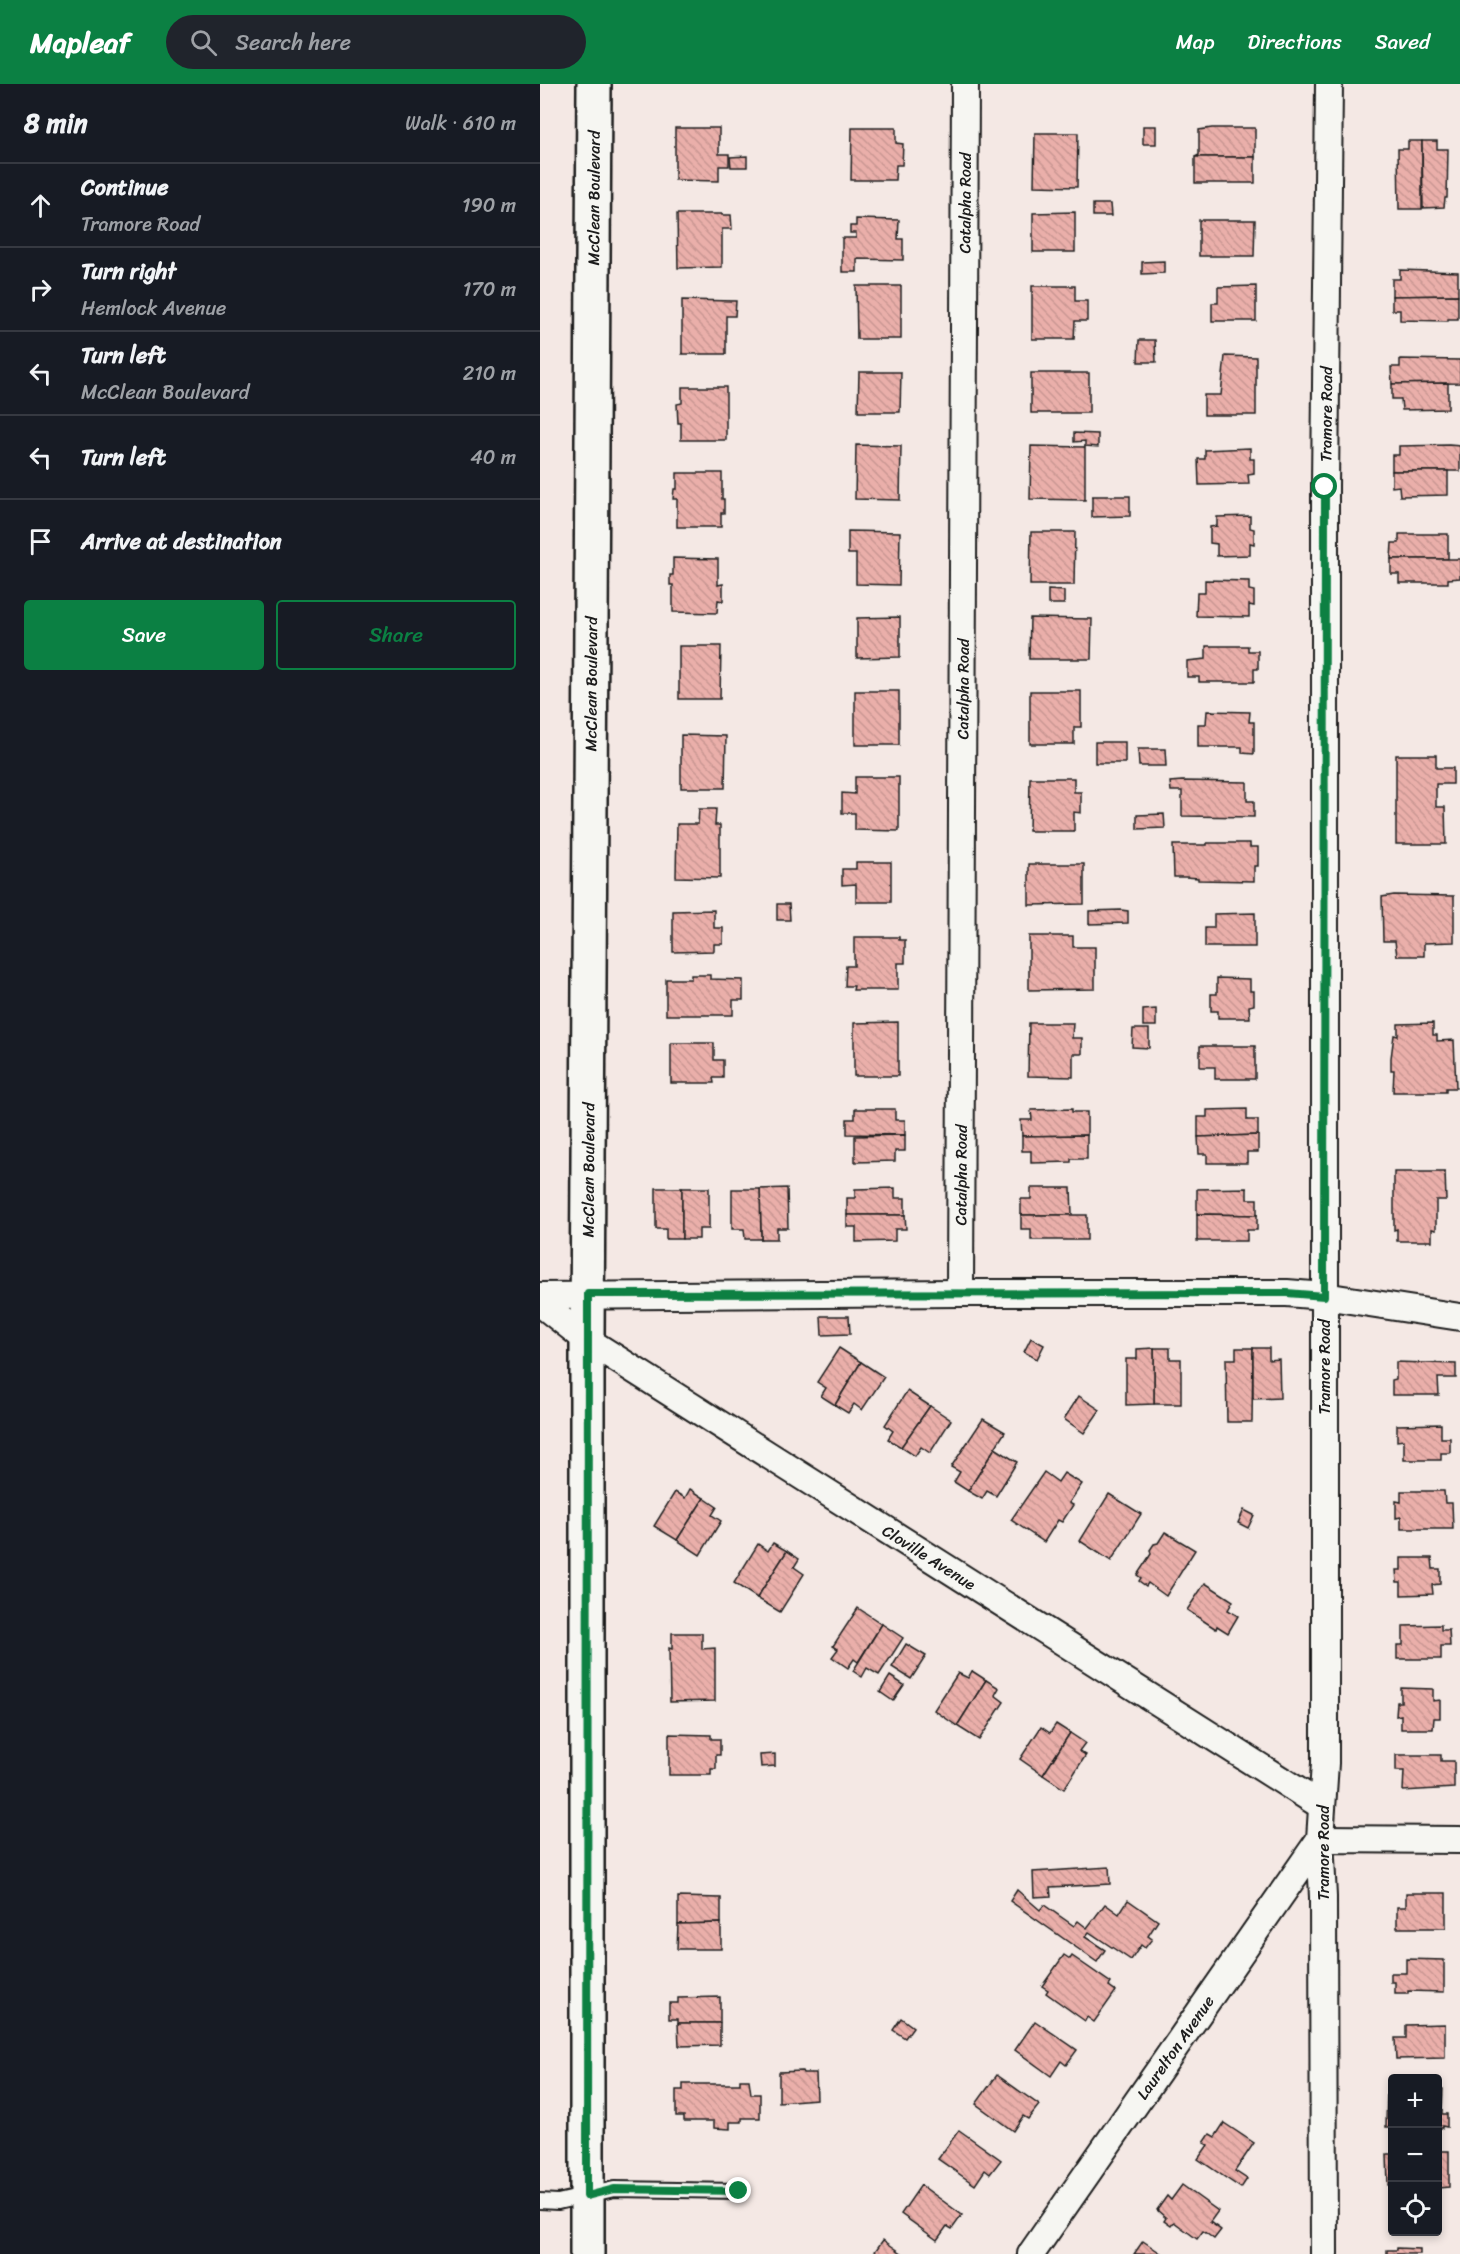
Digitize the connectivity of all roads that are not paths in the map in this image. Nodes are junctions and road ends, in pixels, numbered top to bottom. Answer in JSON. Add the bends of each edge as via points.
{"nodes":[{"id":1,"x":594,"y":84,"type":"edge"},
{"id":2,"x":965,"y":84,"type":"edge"},
{"id":3,"x":1329,"y":84,"type":"edge"},
{"id":4,"x":960,"y":1293,"type":"junction"},
{"id":5,"x":588,"y":1294,"type":"junction"},
{"id":6,"x":540,"y":1296,"type":"edge"},
{"id":7,"x":1324,"y":1296,"type":"junction"},
{"id":8,"x":540,"y":1303,"type":"edge"},
{"id":9,"x":1460,"y":1317,"type":"edge"},
{"id":10,"x":587,"y":1340,"type":"junction"},
{"id":11,"x":1322,"y":1806,"type":"junction"},
{"id":12,"x":1320,"y":1839,"type":"junction"},
{"id":13,"x":1460,"y":1840,"type":"edge"},
{"id":14,"x":739,"y":2191,"type":"dead end"},
{"id":15,"x":587,"y":2196,"type":"junction"},
{"id":16,"x":540,"y":2201,"type":"edge"},
{"id":17,"x":587,"y":2254,"type":"edge"},
{"id":18,"x":1031,"y":2254,"type":"edge"},
{"id":19,"x":1324,"y":2254,"type":"edge"}],
"edges":[{"from":1,"to":5,"type":"street","name":"McClean Boulevard"},
{"from":2,"to":4,"type":"street","name":"Catalpha Road"},
{"from":3,"to":7,"type":"street","name":"Tramore Road"},
{"from":4,"to":5,"type":"street"},
{"from":4,"to":7,"type":"street"},
{"from":5,"to":6,"type":"street"},
{"from":5,"to":10,"type":"street","name":"McClean Boulevard"},
{"from":7,"to":9,"type":"street"},
{"from":7,"to":11,"type":"street","name":"Tramore Road","via":[[1326,1762]]},
{"from":8,"to":10,"type":"street","name":"Cloville Avenue"},
{"from":10,"to":11,"type":"street","name":"Cloville Avenue"},
{"from":10,"to":15,"type":"street","name":"McClean Boulevard"},
{"from":11,"to":12,"type":"street","name":"Tramore Road"},
{"from":12,"to":13,"type":"street"},
{"from":12,"to":18,"type":"street","name":"Laurelton Avenue"},
{"from":12,"to":19,"type":"street","name":"Tramore Road"},
{"from":14,"to":15,"type":"lane","via":[[614,2189]]},
{"from":15,"to":16,"type":"lane"},
{"from":15,"to":17,"type":"street","name":"McClean Boulevard"}]}
